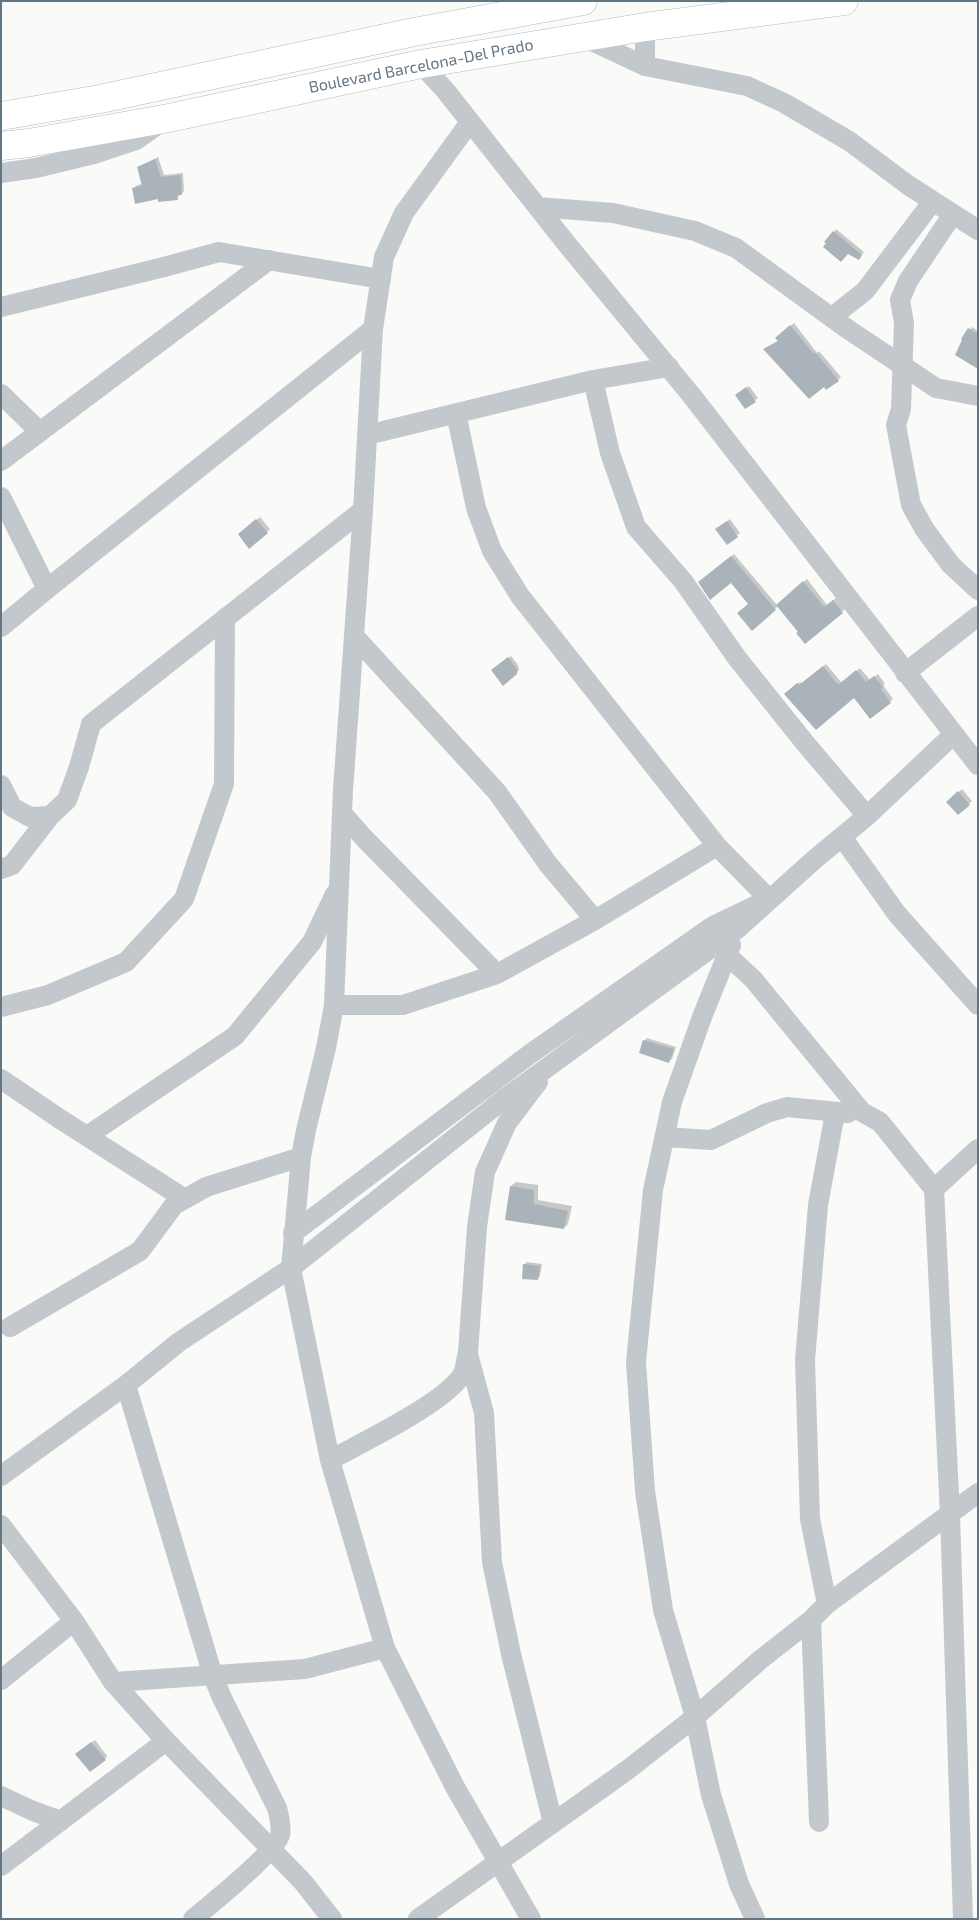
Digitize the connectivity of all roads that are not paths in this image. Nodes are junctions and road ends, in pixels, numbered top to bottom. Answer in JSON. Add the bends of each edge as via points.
{"nodes":[{"id":1,"x":583,"y":1,"type":"edge"},
{"id":2,"x":844,"y":1,"type":"edge"},
{"id":3,"x":645,"y":27,"type":"junction"},
{"id":4,"x":581,"y":36,"type":"junction"},
{"id":5,"x":421,"y":64,"type":"junction"},
{"id":6,"x":645,"y":66,"type":"junction"},
{"id":7,"x":1,"y":116,"type":"edge"},
{"id":8,"x":169,"y":118,"type":"junction"},
{"id":9,"x":470,"y":122,"type":"junction"},
{"id":10,"x":1,"y":146,"type":"edge"},
{"id":11,"x":1,"y":173,"type":"edge"},
{"id":12,"x":933,"y":201,"type":"junction"},
{"id":13,"x":538,"y":207,"type":"junction"},
{"id":14,"x":953,"y":214,"type":"junction"},
{"id":15,"x":978,"y":230,"type":"edge"},
{"id":16,"x":269,"y":260,"type":"junction"},
{"id":17,"x":381,"y":279,"type":"junction"},
{"id":18,"x":1,"y":307,"type":"edge"},
{"id":19,"x":832,"y":317,"type":"junction"},
{"id":20,"x":373,"y":329,"type":"junction"},
{"id":21,"x":902,"y":366,"type":"junction"},
{"id":22,"x":669,"y":367,"type":"junction"},
{"id":23,"x":593,"y":380,"type":"junction"},
{"id":24,"x":1,"y":394,"type":"edge"},
{"id":25,"x":978,"y":396,"type":"edge"},
{"id":26,"x":456,"y":413,"type":"junction"},
{"id":27,"x":39,"y":431,"type":"junction"},
{"id":28,"x":367,"y":435,"type":"junction"},
{"id":29,"x":1,"y":461,"type":"edge"},
{"id":30,"x":1,"y":497,"type":"edge"},
{"id":31,"x":363,"y":510,"type":"junction"},
{"id":32,"x":47,"y":588,"type":"junction"},
{"id":33,"x":978,"y":590,"type":"edge"},
{"id":34,"x":978,"y":616,"type":"edge"},
{"id":35,"x":225,"y":618,"type":"junction"},
{"id":36,"x":1,"y":627,"type":"edge"},
{"id":37,"x":355,"y":637,"type":"junction"},
{"id":38,"x":905,"y":673,"type":"junction"},
{"id":39,"x":954,"y":734,"type":"junction"},
{"id":40,"x":978,"y":765,"type":"edge"},
{"id":41,"x":1,"y":785,"type":"edge"},
{"id":42,"x":342,"y":813,"type":"junction"},
{"id":43,"x":50,"y":816,"type":"junction"},
{"id":44,"x":867,"y":816,"type":"junction"},
{"id":45,"x":842,"y":837,"type":"junction"},
{"id":46,"x":717,"y":846,"type":"junction"},
{"id":47,"x":1,"y":869,"type":"edge"},
{"id":48,"x":338,"y":887,"type":"junction"},
{"id":49,"x":769,"y":899,"type":"junction"},
{"id":50,"x":595,"y":920,"type":"junction"},
{"id":51,"x":736,"y":930,"type":"junction"},
{"id":52,"x":727,"y":955,"type":"junction"},
{"id":53,"x":497,"y":974,"type":"junction"},
{"id":54,"x":334,"y":1005,"type":"junction"},
{"id":55,"x":978,"y":1005,"type":"edge"},
{"id":56,"x":1,"y":1007,"type":"edge"},
{"id":57,"x":553,"y":1062,"type":"junction"},
{"id":58,"x":1,"y":1078,"type":"edge"},
{"id":59,"x":862,"y":1112,"type":"junction"},
{"id":60,"x":835,"y":1113,"type":"junction"},
{"id":61,"x":87,"y":1136,"type":"junction"},
{"id":62,"x":665,"y":1137,"type":"junction"},
{"id":63,"x":978,"y":1149,"type":"edge"},
{"id":64,"x":301,"y":1157,"type":"junction"},
{"id":65,"x":934,"y":1188,"type":"junction"},
{"id":66,"x":185,"y":1199,"type":"junction"},
{"id":67,"x":293,"y":1233,"type":"junction"},
{"id":68,"x":291,"y":1268,"type":"junction"},
{"id":69,"x":4,"y":1325,"type":"edge"},
{"id":70,"x":468,"y":1352,"type":"junction"},
{"id":71,"x":126,"y":1385,"type":"junction"},
{"id":72,"x":330,"y":1460,"type":"junction"},
{"id":73,"x":1,"y":1476,"type":"edge"},
{"id":74,"x":978,"y":1493,"type":"edge"},
{"id":75,"x":950,"y":1515,"type":"junction"},
{"id":76,"x":1,"y":1525,"type":"edge"},
{"id":77,"x":827,"y":1604,"type":"junction"},
{"id":78,"x":811,"y":1620,"type":"junction"},
{"id":79,"x":74,"y":1621,"type":"junction"},
{"id":80,"x":385,"y":1648,"type":"junction"},
{"id":81,"x":213,"y":1676,"type":"junction"},
{"id":82,"x":1,"y":1680,"type":"edge"},
{"id":83,"x":112,"y":1682,"type":"junction"},
{"id":84,"x":695,"y":1717,"type":"junction"},
{"id":85,"x":166,"y":1741,"type":"junction"},
{"id":86,"x":1,"y":1796,"type":"edge"},
{"id":87,"x":61,"y":1821,"type":"junction"},
{"id":88,"x":819,"y":1822,"type":"dead end"},
{"id":89,"x":553,"y":1823,"type":"junction"},
{"id":90,"x":271,"y":1848,"type":"junction"},
{"id":91,"x":499,"y":1862,"type":"junction"},
{"id":92,"x":1,"y":1866,"type":"edge"},
{"id":93,"x":193,"y":1919,"type":"edge"},
{"id":94,"x":332,"y":1919,"type":"edge"},
{"id":95,"x":418,"y":1919,"type":"edge"},
{"id":96,"x":531,"y":1919,"type":"edge"},
{"id":97,"x":755,"y":1919,"type":"edge"},
{"id":98,"x":964,"y":1919,"type":"edge"}],
"edges":[{"from":1,"to":7,"type":"main road","name":"Boulevard Barcelona-Del Prado","via":[[414,32],[100,99]]},
{"from":2,"to":3,"type":"main road","name":"Boulevard Barcelona-Del Prado"},
{"from":3,"to":4,"type":"main road","name":"Boulevard Barcelona-Del Prado"},
{"from":3,"to":6,"type":"street"},
{"from":4,"to":5,"type":"main road","name":"Boulevard Barcelona-Del Prado"},
{"from":4,"to":6,"type":"street"},
{"from":5,"to":8,"type":"main road","name":"Boulevard Barcelona-Del Prado"},
{"from":5,"to":9,"type":"street"},
{"from":6,"to":12,"type":"street","via":[[747,86],[784,103],[849,140]]},
{"from":8,"to":10,"type":"main road","name":"Boulevard Barcelona-Del Prado"},
{"from":8,"to":11,"type":"street","via":[[136,140],[111,149],[36,168]]},
{"from":9,"to":13,"type":"street"},
{"from":9,"to":17,"type":"street","via":[[404,213],[384,257]]},
{"from":12,"to":14,"type":"street"},
{"from":12,"to":19,"type":"street","via":[[865,291]]},
{"from":13,"to":19,"type":"street","via":[[613,213],[695,231],[736,248]]},
{"from":13,"to":22,"type":"street"},
{"from":14,"to":15,"type":"street"},
{"from":14,"to":21,"type":"street","via":[[908,281],[900,300],[904,323]]},
{"from":16,"to":17,"type":"street"},
{"from":16,"to":18,"type":"street","via":[[219,252]]},
{"from":16,"to":27,"type":"street"},
{"from":17,"to":20,"type":"street"},
{"from":19,"to":21,"type":"street"},
{"from":20,"to":28,"type":"street"},
{"from":20,"to":32,"type":"street"},
{"from":21,"to":25,"type":"street","via":[[936,388]]},
{"from":21,"to":33,"type":"street","via":[[901,409],[896,425],[911,505],[951,566]]},
{"from":22,"to":23,"type":"street"},
{"from":22,"to":38,"type":"street"},
{"from":23,"to":26,"type":"street"},
{"from":23,"to":44,"type":"street","via":[[610,453],[636,527],[683,581],[743,666]]},
{"from":24,"to":27,"type":"street"},
{"from":26,"to":28,"type":"street"},
{"from":26,"to":46,"type":"street","via":[[476,508],[492,551],[520,596]]},
{"from":27,"to":29,"type":"street"},
{"from":28,"to":31,"type":"street"},
{"from":30,"to":32,"type":"street"},
{"from":31,"to":35,"type":"street"},
{"from":31,"to":37,"type":"street"},
{"from":32,"to":36,"type":"street"},
{"from":34,"to":38,"type":"street"},
{"from":35,"to":43,"type":"street","via":[[91,724],[67,800]]},
{"from":35,"to":56,"type":"street","via":[[224,784],[184,899],[126,962],[48,995]]},
{"from":37,"to":42,"type":"street"},
{"from":37,"to":50,"type":"street","via":[[498,792],[548,864]]},
{"from":38,"to":39,"type":"street"},
{"from":39,"to":40,"type":"street"},
{"from":39,"to":44,"type":"street"},
{"from":41,"to":43,"type":"street","via":[[12,806],[30,817]]},
{"from":42,"to":48,"type":"street"},
{"from":42,"to":53,"type":"street"},
{"from":43,"to":47,"type":"street","via":[[12,865]]},
{"from":44,"to":45,"type":"street"},
{"from":45,"to":49,"type":"street"},
{"from":45,"to":55,"type":"street","via":[[897,914]]},
{"from":46,"to":49,"type":"street"},
{"from":46,"to":50,"type":"street"},
{"from":48,"to":54,"type":"street"},
{"from":48,"to":61,"type":"street","via":[[312,942],[235,1036]]},
{"from":49,"to":51,"type":"street"},
{"from":49,"to":67,"type":"street","via":[[712,926],[530,1054]]},
{"from":50,"to":53,"type":"street"},
{"from":51,"to":52,"type":"street"},
{"from":51,"to":57,"type":"street"},
{"from":52,"to":59,"type":"street","via":[[752,979]]},
{"from":52,"to":62,"type":"street","via":[[672,1102]]},
{"from":53,"to":54,"type":"street","via":[[403,1005]]},
{"from":54,"to":64,"type":"street"},
{"from":57,"to":68,"type":"street"},
{"from":57,"to":70,"type":"street","via":[[507,1123],[485,1172],[477,1227]]},
{"from":58,"to":61,"type":"street"},
{"from":59,"to":60,"type":"street"},
{"from":59,"to":65,"type":"street","via":[[880,1122]]},
{"from":60,"to":62,"type":"street","via":[[787,1108],[767,1113],[711,1140]]},
{"from":60,"to":77,"type":"street","via":[[818,1205],[805,1360],[810,1519]]},
{"from":61,"to":66,"type":"street"},
{"from":62,"to":84,"type":"street","via":[[653,1190],[636,1362],[645,1491],[663,1610]]},
{"from":63,"to":65,"type":"street"},
{"from":64,"to":66,"type":"street","via":[[206,1187]]},
{"from":64,"to":67,"type":"street"},
{"from":65,"to":75,"type":"street"},
{"from":66,"to":69,"type":"street","via":[[174,1205],[140,1251]]},
{"from":67,"to":68,"type":"street"},
{"from":68,"to":71,"type":"street","via":[[178,1342]]},
{"from":68,"to":72,"type":"street"},
{"from":70,"to":72,"type":"street","via":[[464,1371],[441,1395],[414,1414]]},
{"from":70,"to":89,"type":"street","via":[[484,1413],[492,1562]]},
{"from":71,"to":73,"type":"street"},
{"from":71,"to":81,"type":"street"},
{"from":72,"to":80,"type":"street"},
{"from":74,"to":75,"type":"street"},
{"from":75,"to":77,"type":"street"},
{"from":75,"to":98,"type":"street"},
{"from":76,"to":79,"type":"street"},
{"from":77,"to":78,"type":"street"},
{"from":78,"to":84,"type":"street"},
{"from":78,"to":88,"type":"street"},
{"from":79,"to":82,"type":"street"},
{"from":79,"to":83,"type":"street"},
{"from":80,"to":81,"type":"street","via":[[305,1669]]},
{"from":80,"to":91,"type":"street","via":[[454,1787]]},
{"from":81,"to":83,"type":"street"},
{"from":81,"to":90,"type":"street","via":[[277,1808],[280,1837]]},
{"from":83,"to":85,"type":"street"},
{"from":84,"to":89,"type":"street"},
{"from":84,"to":97,"type":"street","via":[[711,1795]]},
{"from":85,"to":87,"type":"street"},
{"from":85,"to":90,"type":"street"},
{"from":86,"to":87,"type":"street"},
{"from":87,"to":92,"type":"street"},
{"from":89,"to":91,"type":"street"},
{"from":90,"to":93,"type":"street"},
{"from":90,"to":94,"type":"street","via":[[304,1882]]},
{"from":91,"to":95,"type":"street"},
{"from":91,"to":96,"type":"street"}]}
